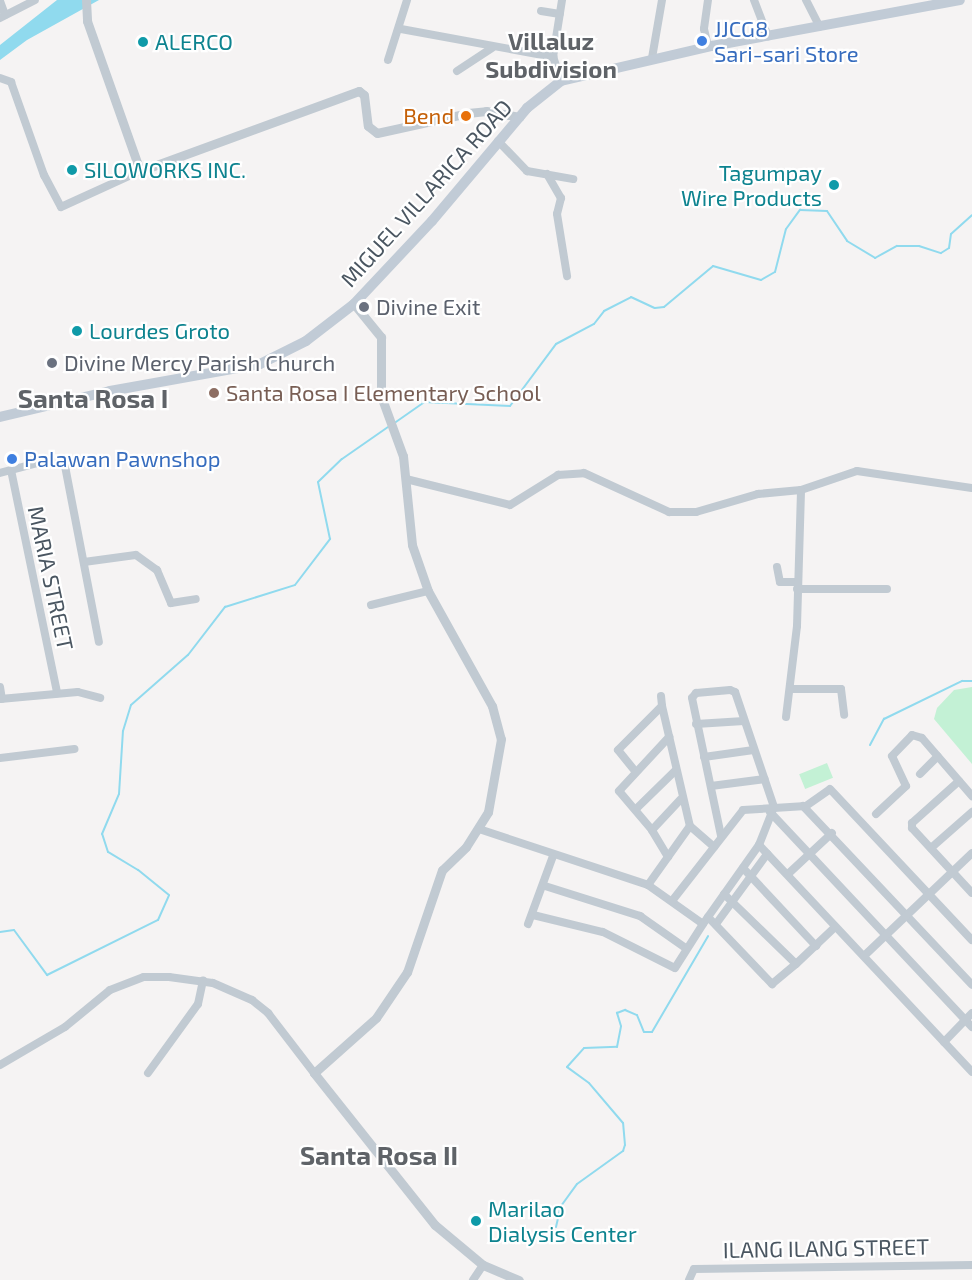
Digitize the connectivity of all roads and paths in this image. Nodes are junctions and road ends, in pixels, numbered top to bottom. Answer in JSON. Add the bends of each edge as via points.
{"nodes":[{"id":1,"x":35,"y":0,"type":"edge"},
{"id":2,"x":86,"y":0,"type":"edge"},
{"id":3,"x":407,"y":0,"type":"edge"},
{"id":4,"x":562,"y":0,"type":"edge"},
{"id":5,"x":662,"y":0,"type":"edge"},
{"id":6,"x":708,"y":0,"type":"edge"},
{"id":7,"x":754,"y":0,"type":"edge"},
{"id":8,"x":806,"y":0,"type":"edge"},
{"id":9,"x":960,"y":0,"type":"edge"},
{"id":10,"x":0,"y":1,"type":"edge"},
{"id":11,"x":23,"y":3,"type":"edge"},
{"id":12,"x":541,"y":11,"type":"dead end"},
{"id":13,"x":561,"y":14,"type":"junction"},
{"id":14,"x":2,"y":17,"type":"edge"},
{"id":15,"x":820,"y":27,"type":"junction"},
{"id":16,"x":400,"y":28,"type":"junction"},
{"id":17,"x":768,"y":36,"type":"junction"},
{"id":18,"x":708,"y":46,"type":"junction"},
{"id":19,"x":492,"y":48,"type":"junction"},
{"id":20,"x":553,"y":57,"type":"junction"},
{"id":21,"x":652,"y":58,"type":"junction"},
{"id":22,"x":388,"y":60,"type":"dead end"},
{"id":23,"x":458,"y":71,"type":"dead end"},
{"id":24,"x":0,"y":78,"type":"edge"},
{"id":25,"x":561,"y":81,"type":"junction"},
{"id":26,"x":519,"y":117,"type":"junction"},
{"id":27,"x":498,"y":141,"type":"junction"},
{"id":28,"x":140,"y":171,"type":"junction"},
{"id":29,"x":547,"y":174,"type":"junction"},
{"id":30,"x":573,"y":179,"type":"dead end"},
{"id":31,"x":567,"y":276,"type":"dead end"},
{"id":32,"x":354,"y":304,"type":"junction"},
{"id":33,"x":0,"y":417,"type":"edge"},
{"id":34,"x":11,"y":470,"type":"junction"},
{"id":35,"x":0,"y":473,"type":"edge"},
{"id":36,"x":406,"y":479,"type":"junction"},
{"id":37,"x":972,"y":488,"type":"edge"},
{"id":38,"x":801,"y":490,"type":"junction"},
{"id":39,"x":84,"y":562,"type":"junction"},
{"id":40,"x":777,"y":567,"type":"dead end"},
{"id":41,"x":797,"y":585,"type":"junction"},
{"id":42,"x":887,"y":589,"type":"dead end"},
{"id":43,"x":428,"y":591,"type":"junction"},
{"id":44,"x":196,"y":599,"type":"dead end"},
{"id":45,"x":371,"y":605,"type":"dead end"},
{"id":46,"x":99,"y":642,"type":"dead end"},
{"id":47,"x":0,"y":687,"type":"edge"},
{"id":48,"x":790,"y":689,"type":"junction"},
{"id":49,"x":57,"y":693,"type":"junction"},
{"id":50,"x":661,"y":696,"type":"dead end"},
{"id":51,"x":100,"y":698,"type":"dead end"},
{"id":52,"x":1,"y":699,"type":"edge"},
{"id":53,"x":662,"y":706,"type":"junction"},
{"id":54,"x":844,"y":715,"type":"dead end"},
{"id":55,"x":786,"y":717,"type":"dead end"},
{"id":56,"x":744,"y":721,"type":"junction"},
{"id":57,"x":696,"y":724,"type":"junction"},
{"id":58,"x":669,"y":737,"type":"junction"},
{"id":59,"x":74,"y":749,"type":"dead end"},
{"id":60,"x":754,"y":750,"type":"junction"},
{"id":61,"x":938,"y":756,"type":"junction"},
{"id":62,"x":704,"y":757,"type":"junction"},
{"id":63,"x":0,"y":758,"type":"edge"},
{"id":64,"x":676,"y":770,"type":"junction"},
{"id":65,"x":635,"y":771,"type":"junction"},
{"id":66,"x":920,"y":774,"type":"dead end"},
{"id":67,"x":765,"y":779,"type":"junction"},
{"id":68,"x":959,"y":781,"type":"junction"},
{"id":69,"x":711,"y":786,"type":"junction"},
{"id":70,"x":972,"y":796,"type":"edge"},
{"id":71,"x":681,"y":799,"type":"junction"},
{"id":72,"x":803,"y":806,"type":"junction"},
{"id":73,"x":636,"y":809,"type":"junction"},
{"id":74,"x":772,"y":809,"type":"junction"},
{"id":75,"x":972,"y":812,"type":"edge"},
{"id":76,"x":876,"y":814,"type":"dead end"},
{"id":77,"x":690,"y":826,"type":"junction"},
{"id":78,"x":479,"y":830,"type":"junction"},
{"id":79,"x":652,"y":830,"type":"junction"},
{"id":80,"x":832,"y":833,"type":"junction"},
{"id":81,"x":722,"y":836,"type":"junction"},
{"id":82,"x":759,"y":845,"type":"junction"},
{"id":83,"x":714,"y":847,"type":"junction"},
{"id":84,"x":931,"y":848,"type":"junction"},
{"id":85,"x":809,"y":853,"type":"junction"},
{"id":86,"x":972,"y":853,"type":"edge"},
{"id":87,"x":767,"y":854,"type":"junction"},
{"id":88,"x":553,"y":856,"type":"junction"},
{"id":89,"x":668,"y":857,"type":"junction"},
{"id":90,"x":743,"y":868,"type":"junction"},
{"id":91,"x":951,"y":871,"type":"junction"},
{"id":92,"x":788,"y":874,"type":"junction"},
{"id":93,"x":750,"y":875,"type":"junction"},
{"id":94,"x":648,"y":885,"type":"junction"},
{"id":95,"x":545,"y":886,"type":"junction"},
{"id":96,"x":930,"y":893,"type":"junction"},
{"id":97,"x":972,"y":893,"type":"edge"},
{"id":98,"x":724,"y":894,"type":"junction"},
{"id":99,"x":672,"y":901,"type":"junction"},
{"id":100,"x":730,"y":901,"type":"junction"},
{"id":101,"x":533,"y":915,"type":"junction"},
{"id":102,"x":909,"y":915,"type":"junction"},
{"id":103,"x":708,"y":917,"type":"junction"},
{"id":104,"x":528,"y":924,"type":"dead end"},
{"id":105,"x":703,"y":924,"type":"junction"},
{"id":106,"x":716,"y":924,"type":"junction"},
{"id":107,"x":835,"y":927,"type":"junction"},
{"id":108,"x":887,"y":935,"type":"junction"},
{"id":109,"x":972,"y":940,"type":"edge"},
{"id":110,"x":816,"y":946,"type":"junction"},
{"id":111,"x":687,"y":949,"type":"junction"},
{"id":112,"x":864,"y":956,"type":"junction"},
{"id":113,"x":796,"y":964,"type":"junction"},
{"id":114,"x":203,"y":981,"type":"junction"},
{"id":115,"x":972,"y":985,"type":"edge"},
{"id":116,"x":972,"y":1013,"type":"edge"},
{"id":117,"x":964,"y":1019,"type":"junction"},
{"id":118,"x":972,"y":1027,"type":"edge"},
{"id":119,"x":944,"y":1042,"type":"junction"},
{"id":120,"x":0,"y":1065,"type":"edge"},
{"id":121,"x":972,"y":1072,"type":"edge"},
{"id":122,"x":148,"y":1073,"type":"dead end"},
{"id":123,"x":314,"y":1073,"type":"junction"},
{"id":124,"x":483,"y":1265,"type":"junction"},
{"id":125,"x":972,"y":1265,"type":"edge"},
{"id":126,"x":473,"y":1280,"type":"edge"},
{"id":127,"x":519,"y":1280,"type":"edge"},
{"id":128,"x":689,"y":1280,"type":"edge"}],
"edges":[{"from":1,"to":11,"type":"street"},
{"from":2,"to":28,"type":"street","via":[[87,21]]},
{"from":3,"to":16,"type":"street"},
{"from":4,"to":13,"type":"street"},
{"from":5,"to":21,"type":"street"},
{"from":6,"to":18,"type":"street","via":[[704,29]]},
{"from":7,"to":17,"type":"street"},
{"from":8,"to":15,"type":"street"},
{"from":9,"to":15,"type":"main road","name":"MIGUEL VILLARICA ROAD"},
{"from":10,"to":14,"type":"street"},
{"from":11,"to":14,"type":"street"},
{"from":12,"to":13,"type":"street"},
{"from":13,"to":20,"type":"street"},
{"from":15,"to":17,"type":"main road","name":"MIGUEL VILLARICA ROAD"},
{"from":16,"to":19,"type":"street"},
{"from":16,"to":22,"type":"street"},
{"from":17,"to":18,"type":"main road","name":"MIGUEL VILLARICA ROAD"},
{"from":18,"to":21,"type":"main road","name":"MIGUEL VILLARICA ROAD"},
{"from":19,"to":20,"type":"street"},
{"from":19,"to":23,"type":"street"},
{"from":20,"to":25,"type":"street"},
{"from":21,"to":25,"type":"main road","name":"MIGUEL VILLARICA ROAD"},
{"from":24,"to":28,"type":"street","via":[[11,82],[44,175],[61,207]]},
{"from":25,"to":26,"type":"main road","name":"MIGUEL VILLARICA ROAD"},
{"from":26,"to":27,"type":"main road","name":"MIGUEL VILLARICA ROAD"},
{"from":26,"to":28,"type":"street","via":[[486,111],[468,113],[377,133],[368,126],[364,95],[359,91]]},
{"from":27,"to":29,"type":"street","via":[[527,171]]},
{"from":27,"to":32,"type":"main road","name":"MIGUEL VILLARICA ROAD","via":[[432,221]]},
{"from":29,"to":30,"type":"street"},
{"from":29,"to":31,"type":"street","via":[[561,198],[557,214]]},
{"from":32,"to":33,"type":"main road","name":"MIGUEL VILLARICA ROAD","via":[[306,341],[260,364]]},
{"from":32,"to":36,"type":"street","via":[[381,337],[381,396]]},
{"from":34,"to":35,"type":"street"},
{"from":34,"to":39,"type":"street","via":[[49,460],[62,463]]},
{"from":34,"to":49,"type":"street","name":"MARIA STREET"},
{"from":36,"to":38,"type":"street","via":[[510,505],[558,475],[584,472],[669,512],[696,512],[758,494]]},
{"from":36,"to":43,"type":"street","via":[[412,545]]},
{"from":37,"to":38,"type":"street","via":[[857,471]]},
{"from":38,"to":41,"type":"street"},
{"from":39,"to":44,"type":"street","via":[[136,555],[157,570],[171,603]]},
{"from":39,"to":46,"type":"street"},
{"from":40,"to":41,"type":"street","via":[[780,582]]},
{"from":41,"to":42,"type":"street"},
{"from":41,"to":48,"type":"street"},
{"from":43,"to":45,"type":"street"},
{"from":43,"to":78,"type":"street","via":[[500,728],[488,812]]},
{"from":47,"to":52,"type":"street"},
{"from":48,"to":54,"type":"street","via":[[841,689]]},
{"from":48,"to":55,"type":"street"},
{"from":49,"to":51,"type":"street","via":[[78,692]]},
{"from":49,"to":52,"type":"street"},
{"from":50,"to":53,"type":"street"},
{"from":53,"to":58,"type":"street"},
{"from":53,"to":65,"type":"street","via":[[618,750]]},
{"from":56,"to":57,"type":"street"},
{"from":56,"to":57,"type":"street","via":[[730,690],[694,694]]},
{"from":56,"to":60,"type":"street"},
{"from":57,"to":62,"type":"street"},
{"from":58,"to":64,"type":"street"},
{"from":58,"to":65,"type":"street"},
{"from":59,"to":63,"type":"street"},
{"from":60,"to":62,"type":"street"},
{"from":60,"to":67,"type":"street"},
{"from":61,"to":66,"type":"street"},
{"from":61,"to":68,"type":"street"},
{"from":61,"to":76,"type":"street","via":[[922,738],[912,735],[892,756],[906,786]]},
{"from":62,"to":69,"type":"street"},
{"from":64,"to":71,"type":"street"},
{"from":64,"to":73,"type":"street"},
{"from":65,"to":73,"type":"street","via":[[619,791]]},
{"from":67,"to":69,"type":"street"},
{"from":67,"to":74,"type":"street"},
{"from":68,"to":70,"type":"street"},
{"from":68,"to":84,"type":"street","via":[[912,823]]},
{"from":69,"to":81,"type":"street"},
{"from":71,"to":77,"type":"street"},
{"from":71,"to":79,"type":"street"},
{"from":72,"to":74,"type":"street"},
{"from":72,"to":80,"type":"street"},
{"from":72,"to":96,"type":"street","via":[[830,789]]},
{"from":73,"to":79,"type":"street"},
{"from":74,"to":81,"type":"street","via":[[743,810]]},
{"from":74,"to":82,"type":"street"},
{"from":74,"to":85,"type":"street"},
{"from":75,"to":84,"type":"street"},
{"from":77,"to":83,"type":"street"},
{"from":77,"to":89,"type":"street"},
{"from":78,"to":88,"type":"street"},
{"from":78,"to":123,"type":"street","via":[[442,870],[415,952],[389,1001]]},
{"from":79,"to":89,"type":"street"},
{"from":80,"to":85,"type":"street"},
{"from":80,"to":102,"type":"street"},
{"from":81,"to":83,"type":"street"},
{"from":82,"to":87,"type":"street"},
{"from":82,"to":90,"type":"street"},
{"from":83,"to":99,"type":"street"},
{"from":84,"to":91,"type":"street"},
{"from":85,"to":92,"type":"street"},
{"from":85,"to":108,"type":"street"},
{"from":86,"to":91,"type":"street"},
{"from":87,"to":92,"type":"street"},
{"from":87,"to":93,"type":"street"},
{"from":88,"to":94,"type":"street"},
{"from":88,"to":95,"type":"street"},
{"from":89,"to":94,"type":"street"},
{"from":90,"to":93,"type":"street"},
{"from":90,"to":98,"type":"street"},
{"from":91,"to":96,"type":"street"},
{"from":91,"to":97,"type":"street"},
{"from":92,"to":107,"type":"street"},
{"from":93,"to":100,"type":"street"},
{"from":93,"to":110,"type":"street"},
{"from":94,"to":99,"type":"street"},
{"from":95,"to":101,"type":"street"},
{"from":95,"to":111,"type":"street","via":[[640,916]]},
{"from":96,"to":102,"type":"street"},
{"from":96,"to":109,"type":"street"},
{"from":98,"to":100,"type":"street"},
{"from":98,"to":103,"type":"street"},
{"from":99,"to":105,"type":"street"},
{"from":100,"to":106,"type":"street"},
{"from":100,"to":113,"type":"street"},
{"from":101,"to":104,"type":"street"},
{"from":101,"to":111,"type":"street","via":[[603,932],[675,968]]},
{"from":102,"to":108,"type":"street"},
{"from":102,"to":115,"type":"street"},
{"from":103,"to":105,"type":"street"},
{"from":103,"to":106,"type":"street"},
{"from":105,"to":111,"type":"street"},
{"from":106,"to":113,"type":"street","via":[[772,984]]},
{"from":107,"to":110,"type":"street"},
{"from":107,"to":112,"type":"street"},
{"from":108,"to":112,"type":"street"},
{"from":108,"to":117,"type":"street"},
{"from":110,"to":113,"type":"street"},
{"from":112,"to":119,"type":"street"},
{"from":114,"to":120,"type":"street","via":[[144,976],[126,982],[97,997],[37,1046]]},
{"from":114,"to":122,"type":"street","via":[[198,1004]]},
{"from":114,"to":123,"type":"street","via":[[252,1000],[268,1013]]},
{"from":116,"to":117,"type":"street"},
{"from":117,"to":118,"type":"street"},
{"from":117,"to":119,"type":"street"},
{"from":119,"to":121,"type":"street"},
{"from":123,"to":124,"type":"street","via":[[435,1225]]},
{"from":124,"to":126,"type":"street"},
{"from":124,"to":127,"type":"street"},
{"from":125,"to":128,"type":"street","name":"ILANG ILANG STREET","via":[[694,1269]]}]}
